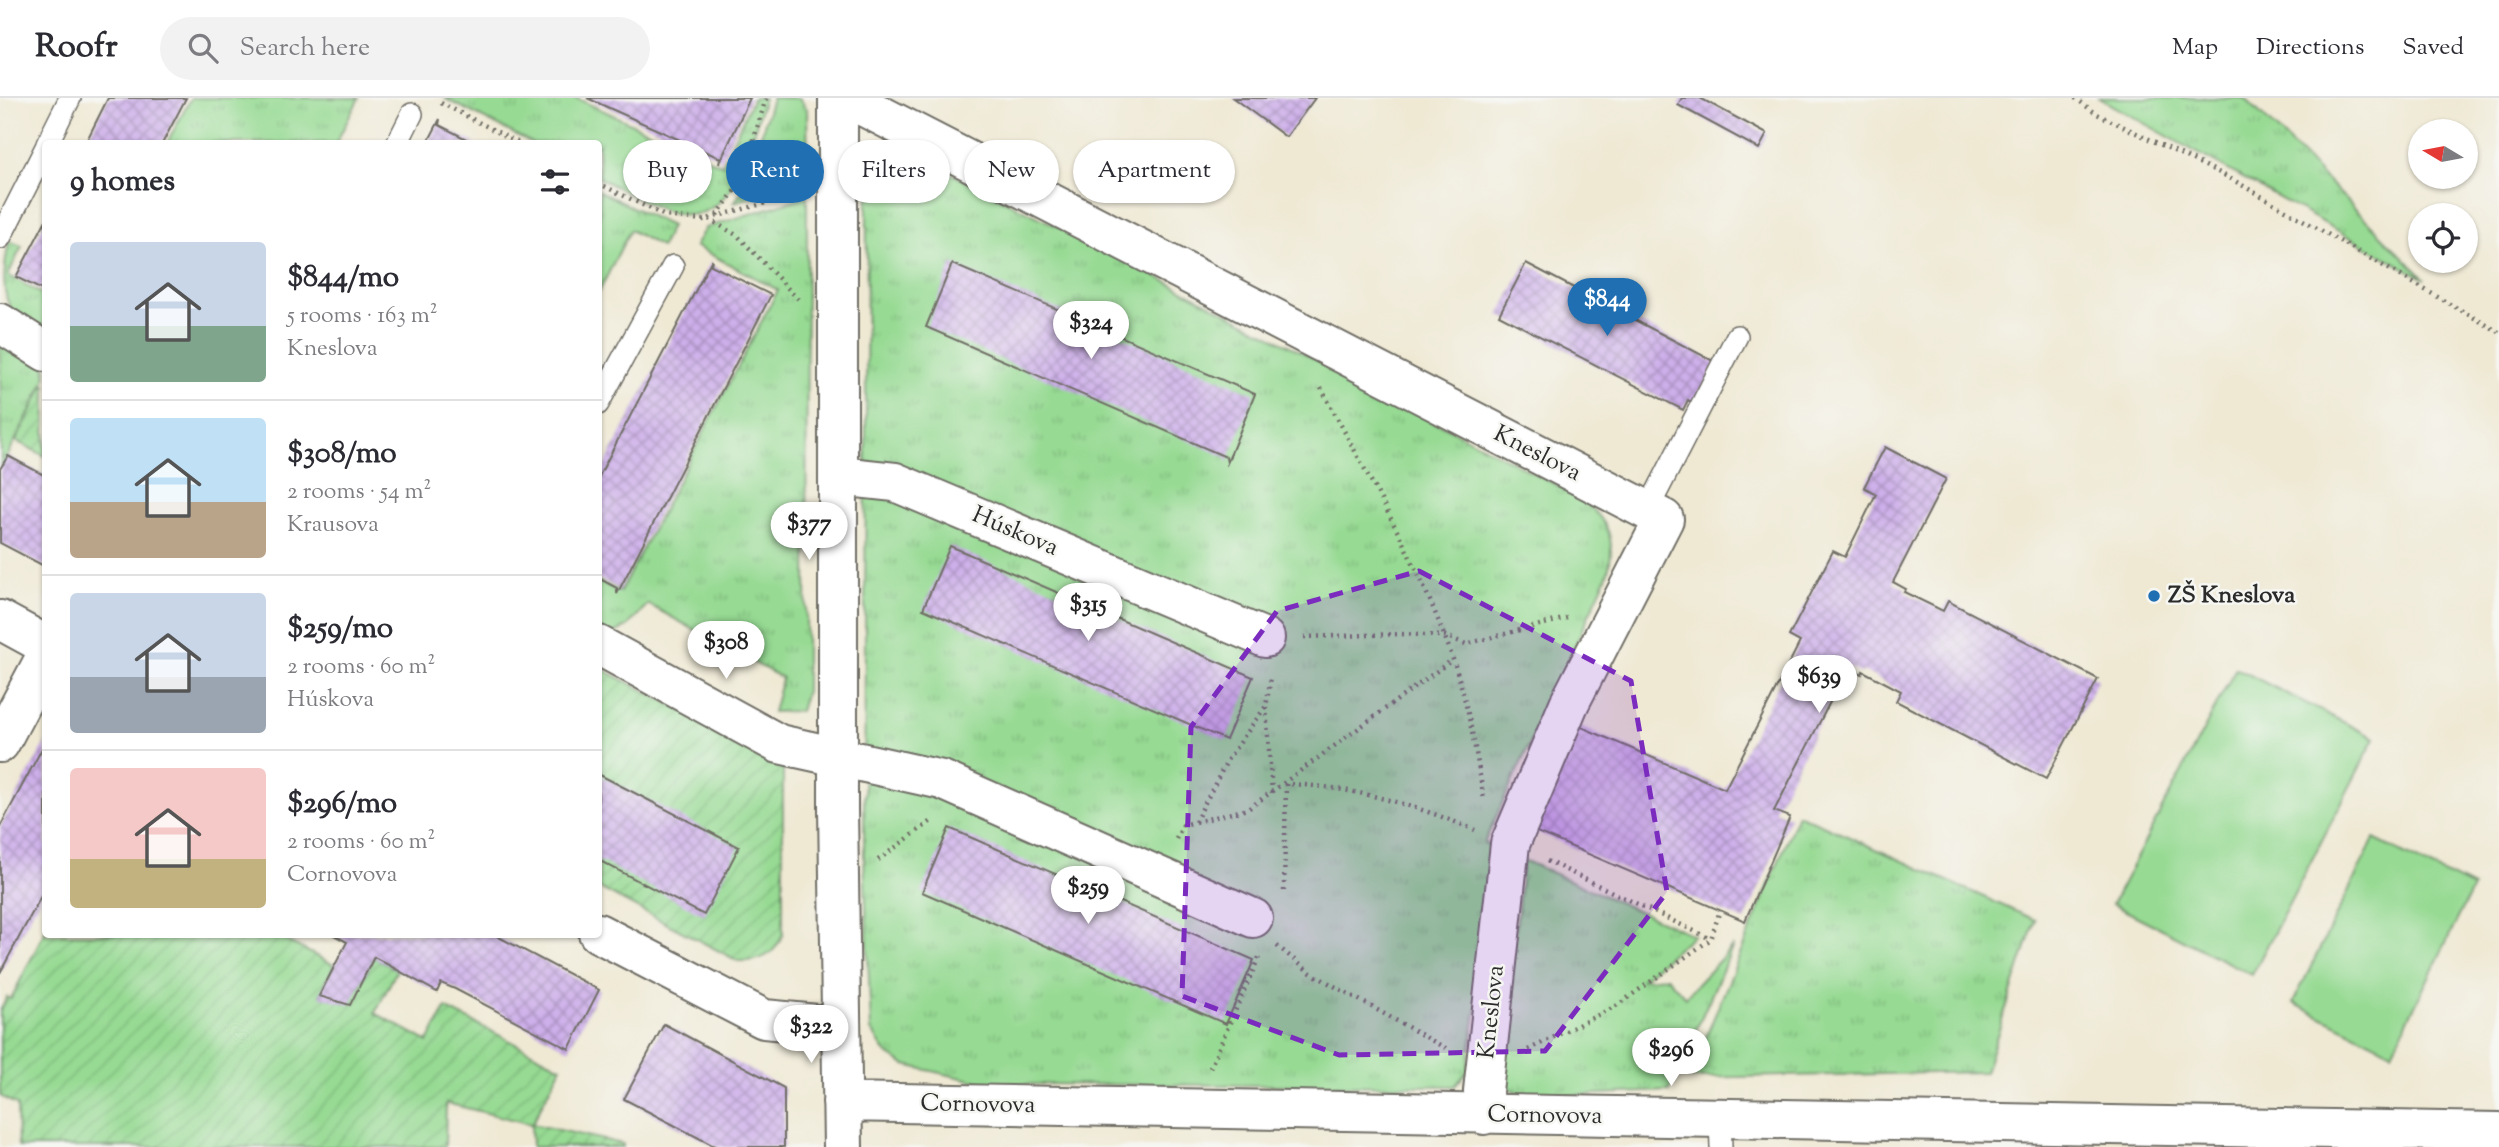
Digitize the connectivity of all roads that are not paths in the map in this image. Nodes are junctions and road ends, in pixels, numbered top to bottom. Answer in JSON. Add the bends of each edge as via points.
{"nodes":[{"id":1,"x":70,"y":98,"type":"edge"},
{"id":2,"x":838,"y":98,"type":"edge"},
{"id":3,"x":847,"y":98,"type":"edge"},
{"id":4,"x":412,"y":114,"type":"dead end"},
{"id":5,"x":49,"y":140,"type":"edge"},
{"id":6,"x":399,"y":140,"type":"edge"},
{"id":7,"x":42,"y":153,"type":"edge"},
{"id":8,"x":0,"y":238,"type":"edge"},
{"id":9,"x":673,"y":266,"type":"dead end"},
{"id":10,"x":0,"y":323,"type":"edge"},
{"id":11,"x":1737,"y":336,"type":"dead end"},
{"id":12,"x":42,"y":349,"type":"edge"},
{"id":13,"x":602,"y":397,"type":"edge"},
{"id":14,"x":839,"y":477,"type":"junction"},
{"id":15,"x":1655,"y":515,"type":"junction"},
{"id":16,"x":0,"y":620,"type":"edge"},
{"id":17,"x":1265,"y":638,"type":"road end"},
{"id":18,"x":42,"y":643,"type":"edge"},
{"id":19,"x":602,"y":647,"type":"edge"},
{"id":20,"x":42,"y":664,"type":"edge"},
{"id":21,"x":0,"y":743,"type":"edge"},
{"id":22,"x":838,"y":757,"type":"junction"},
{"id":23,"x":1253,"y":918,"type":"road end"},
{"id":24,"x":602,"y":935,"type":"edge"},
{"id":25,"x":839,"y":1026,"type":"junction"},
{"id":26,"x":842,"y":1102,"type":"junction"},
{"id":27,"x":1484,"y":1115,"type":"junction"},
{"id":28,"x":1721,"y":1132,"type":"edge"},
{"id":29,"x":2499,"y":1132,"type":"edge"},
{"id":30,"x":843,"y":1147,"type":"edge"}],
"edges":[{"from":1,"to":5,"type":"lane"},
{"from":2,"to":14,"type":"street"},
{"from":3,"to":15,"type":"street","name":"Kneslova"},
{"from":4,"to":6,"type":"lane"},
{"from":7,"to":8,"type":"lane"},
{"from":9,"to":13,"type":"lane"},
{"from":10,"to":12,"type":"street"},
{"from":11,"to":15,"type":"lane"},
{"from":14,"to":17,"type":"street","name":"Húskova","via":[[895,482]]},
{"from":14,"to":22,"type":"street"},
{"from":15,"to":27,"type":"street","name":"Kneslova","via":[[1569,704],[1499,840]]},
{"from":16,"to":18,"type":"street"},
{"from":19,"to":22,"type":"street","via":[[779,744]]},
{"from":20,"to":21,"type":"street"},
{"from":22,"to":23,"type":"street","via":[[942,779]]},
{"from":22,"to":25,"type":"street"},
{"from":24,"to":25,"type":"street","via":[[764,1018]]},
{"from":25,"to":26,"type":"street"},
{"from":26,"to":27,"type":"street","name":"Cornovova"},
{"from":26,"to":30,"type":"street"},
{"from":27,"to":28,"type":"street","name":"Cornovova"},
{"from":28,"to":29,"type":"street","name":"Cornovova"}]}
